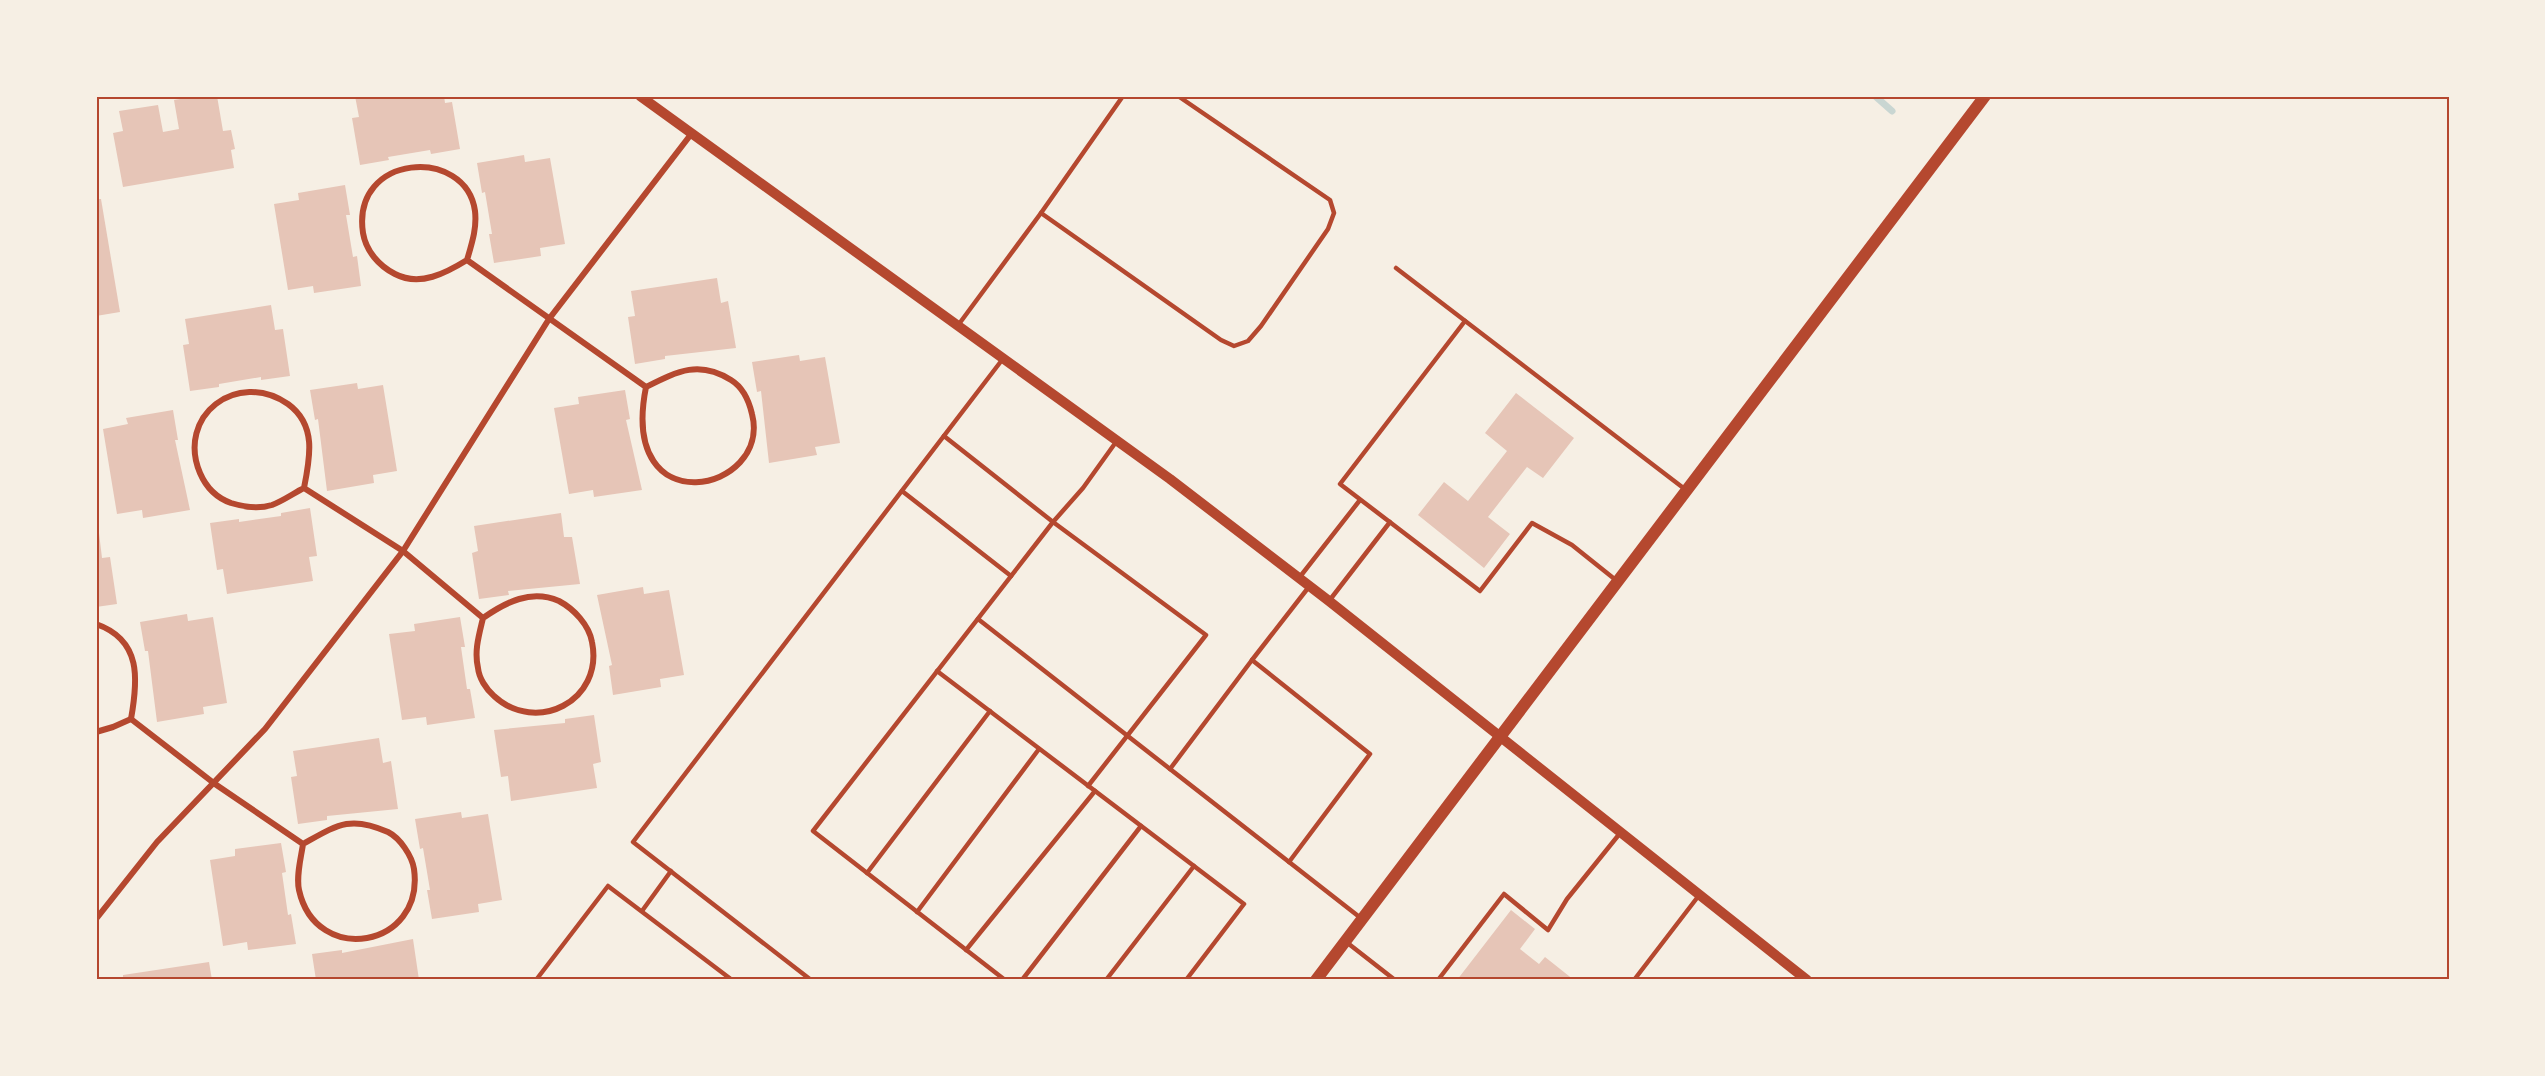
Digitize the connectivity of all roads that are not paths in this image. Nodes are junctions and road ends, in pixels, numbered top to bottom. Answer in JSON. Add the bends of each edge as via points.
{"nodes":[{"id":1,"x":640,"y":96,"type":"edge"},
{"id":2,"x":1123,"y":96,"type":"edge"},
{"id":3,"x":1178,"y":96,"type":"edge"},
{"id":4,"x":1979,"y":98,"type":"edge"},
{"id":5,"x":692,"y":133,"type":"junction"},
{"id":6,"x":1041,"y":213,"type":"junction"},
{"id":7,"x":467,"y":260,"type":"junction"},
{"id":8,"x":1396,"y":268,"type":"dead end"},
{"id":9,"x":549,"y":319,"type":"junction"},
{"id":10,"x":1465,"y":321,"type":"junction"},
{"id":11,"x":958,"y":324,"type":"junction"},
{"id":12,"x":1004,"y":358,"type":"junction"},
{"id":13,"x":646,"y":387,"type":"junction"},
{"id":14,"x":944,"y":436,"type":"junction"},
{"id":15,"x":1118,"y":440,"type":"junction"},
{"id":16,"x":304,"y":488,"type":"junction"},
{"id":17,"x":1686,"y":490,"type":"junction"},
{"id":18,"x":902,"y":491,"type":"junction"},
{"id":19,"x":1360,"y":500,"type":"junction"},
{"id":20,"x":1053,"y":522,"type":"junction"},
{"id":21,"x":1390,"y":522,"type":"junction"},
{"id":22,"x":403,"y":551,"type":"junction"},
{"id":23,"x":1011,"y":576,"type":"junction"},
{"id":24,"x":1299,"y":578,"type":"junction"},
{"id":25,"x":1618,"y":582,"type":"junction"},
{"id":26,"x":1310,"y":586,"type":"junction"},
{"id":27,"x":1329,"y":601,"type":"junction"},
{"id":28,"x":483,"y":618,"type":"junction"},
{"id":29,"x":978,"y":618,"type":"junction"},
{"id":30,"x":96,"y":624,"type":"edge"},
{"id":31,"x":1251,"y":660,"type":"junction"},
{"id":32,"x":937,"y":671,"type":"junction"},
{"id":33,"x":990,"y":711,"type":"junction"},
{"id":34,"x":131,"y":718,"type":"junction"},
{"id":35,"x":96,"y":732,"type":"edge"},
{"id":36,"x":1127,"y":736,"type":"junction"},
{"id":37,"x":1501,"y":738,"type":"junction"},
{"id":38,"x":1039,"y":749,"type":"junction"},
{"id":39,"x":1170,"y":769,"type":"junction"},
{"id":40,"x":215,"y":784,"type":"junction"},
{"id":41,"x":1088,"y":786,"type":"junction"},
{"id":42,"x":1095,"y":791,"type":"junction"},
{"id":43,"x":1141,"y":826,"type":"junction"},
{"id":44,"x":1621,"y":832,"type":"junction"},
{"id":45,"x":303,"y":844,"type":"junction"},
{"id":46,"x":1289,"y":862,"type":"junction"},
{"id":47,"x":1194,"y":866,"type":"junction"},
{"id":48,"x":671,"y":871,"type":"junction"},
{"id":49,"x":867,"y":873,"type":"junction"},
{"id":50,"x":1700,"y":894,"type":"junction"},
{"id":51,"x":642,"y":911,"type":"junction"},
{"id":52,"x":917,"y":912,"type":"junction"},
{"id":53,"x":1362,"y":919,"type":"junction"},
{"id":54,"x":96,"y":920,"type":"edge"},
{"id":55,"x":1345,"y":941,"type":"junction"},
{"id":56,"x":966,"y":950,"type":"junction"},
{"id":57,"x":536,"y":980,"type":"edge"},
{"id":58,"x":732,"y":980,"type":"edge"},
{"id":59,"x":811,"y":980,"type":"edge"},
{"id":60,"x":1005,"y":980,"type":"edge"},
{"id":61,"x":1022,"y":980,"type":"edge"},
{"id":62,"x":1106,"y":980,"type":"edge"},
{"id":63,"x":1186,"y":980,"type":"edge"},
{"id":64,"x":1316,"y":980,"type":"edge"},
{"id":65,"x":1395,"y":980,"type":"edge"},
{"id":66,"x":1437,"y":980,"type":"edge"},
{"id":67,"x":1634,"y":980,"type":"edge"},
{"id":68,"x":1807,"y":980,"type":"edge"}],
"edges":[{"from":1,"to":5,"type":"street"},
{"from":2,"to":6,"type":"lane"},
{"from":3,"to":6,"type":"lane","via":[[1330,200],[1334,213],[1328,229],[1248,340],[1234,346],[1221,340]]},
{"from":4,"to":17,"type":"main road"},
{"from":5,"to":9,"type":"street"},
{"from":5,"to":11,"type":"street"},
{"from":6,"to":11,"type":"lane"},
{"from":7,"to":7,"type":"street","via":[[475,235],[475,209],[468,192],[455,178],[435,168],[412,166],[387,175],[375,186],[365,202],[361,220],[365,243],[380,264],[397,276],[419,280],[446,273]]},
{"from":7,"to":9,"type":"street"},
{"from":8,"to":10,"type":"lane"},
{"from":9,"to":13,"type":"street"},
{"from":9,"to":22,"type":"street"},
{"from":10,"to":17,"type":"lane"},
{"from":10,"to":19,"type":"lane","via":[[1340,484]]},
{"from":11,"to":12,"type":"street"},
{"from":12,"to":14,"type":"lane"},
{"from":12,"to":15,"type":"street"},
{"from":13,"to":13,"type":"street","via":[[642,435],[651,461],[667,475],[683,482],[706,482],[731,472],[748,453],[755,424],[748,398],[735,382],[714,370],[693,368]]},
{"from":14,"to":18,"type":"lane"},
{"from":14,"to":20,"type":"lane"},
{"from":15,"to":20,"type":"lane"},
{"from":15,"to":24,"type":"street"},
{"from":16,"to":16,"type":"street","via":[[311,454],[307,429],[296,410],[274,395],[253,390],[232,394],[205,413],[194,438],[194,460],[205,484],[224,501],[244,507],[270,505]]},
{"from":16,"to":22,"type":"street"},
{"from":17,"to":25,"type":"main road"},
{"from":18,"to":23,"type":"lane"},
{"from":18,"to":48,"type":"lane","via":[[633,843]]},
{"from":19,"to":21,"type":"lane"},
{"from":19,"to":24,"type":"lane"},
{"from":20,"to":23,"type":"lane"},
{"from":20,"to":36,"type":"lane","via":[[1206,635]]},
{"from":21,"to":25,"type":"lane","via":[[1480,591],[1532,523],[1572,545]]},
{"from":21,"to":27,"type":"lane"},
{"from":22,"to":28,"type":"street"},
{"from":22,"to":40,"type":"street","via":[[265,729]]},
{"from":23,"to":29,"type":"lane"},
{"from":24,"to":26,"type":"street"},
{"from":25,"to":37,"type":"main road"},
{"from":26,"to":27,"type":"street"},
{"from":26,"to":31,"type":"lane"},
{"from":27,"to":37,"type":"street"},
{"from":28,"to":28,"type":"street","via":[[477,644],[478,670],[487,690],[505,706],[527,713],[549,712],[576,697],[589,680],[594,654],[590,632],[570,606],[549,597],[521,597]]},
{"from":29,"to":32,"type":"lane"},
{"from":29,"to":36,"type":"lane"},
{"from":30,"to":34,"type":"street","via":[[107,628],[127,646],[136,671]]},
{"from":31,"to":39,"type":"lane"},
{"from":31,"to":46,"type":"lane","via":[[1370,754]]},
{"from":32,"to":33,"type":"lane"},
{"from":32,"to":49,"type":"lane","via":[[813,831]]},
{"from":33,"to":38,"type":"lane"},
{"from":33,"to":49,"type":"lane"},
{"from":34,"to":35,"type":"street"},
{"from":34,"to":40,"type":"street"},
{"from":36,"to":39,"type":"lane"},
{"from":36,"to":41,"type":"lane"},
{"from":37,"to":44,"type":"street"},
{"from":37,"to":53,"type":"main road"},
{"from":38,"to":41,"type":"lane"},
{"from":38,"to":52,"type":"lane"},
{"from":39,"to":46,"type":"lane"},
{"from":40,"to":45,"type":"street"},
{"from":40,"to":54,"type":"street","via":[[158,842]]},
{"from":41,"to":42,"type":"lane"},
{"from":42,"to":43,"type":"lane"},
{"from":42,"to":56,"type":"lane"},
{"from":43,"to":47,"type":"lane"},
{"from":43,"to":61,"type":"lane"},
{"from":44,"to":50,"type":"street"},
{"from":44,"to":66,"type":"lane","via":[[1567,899],[1548,930],[1504,894]]},
{"from":45,"to":45,"type":"street","via":[[298,888],[306,911],[324,930],[344,939],[368,939],[385,933],[402,919],[416,884],[414,865],[392,834],[367,823],[342,824]]},
{"from":46,"to":53,"type":"lane"},
{"from":47,"to":62,"type":"lane"},
{"from":47,"to":63,"type":"lane","via":[[1244,904]]},
{"from":48,"to":51,"type":"lane"},
{"from":48,"to":59,"type":"lane"},
{"from":49,"to":52,"type":"lane"},
{"from":50,"to":67,"type":"lane"},
{"from":50,"to":68,"type":"street"},
{"from":51,"to":57,"type":"lane","via":[[608,886]]},
{"from":51,"to":58,"type":"lane"},
{"from":52,"to":56,"type":"lane"},
{"from":53,"to":55,"type":"main road"},
{"from":55,"to":64,"type":"main road"},
{"from":55,"to":65,"type":"lane"},
{"from":56,"to":60,"type":"lane"}]}
